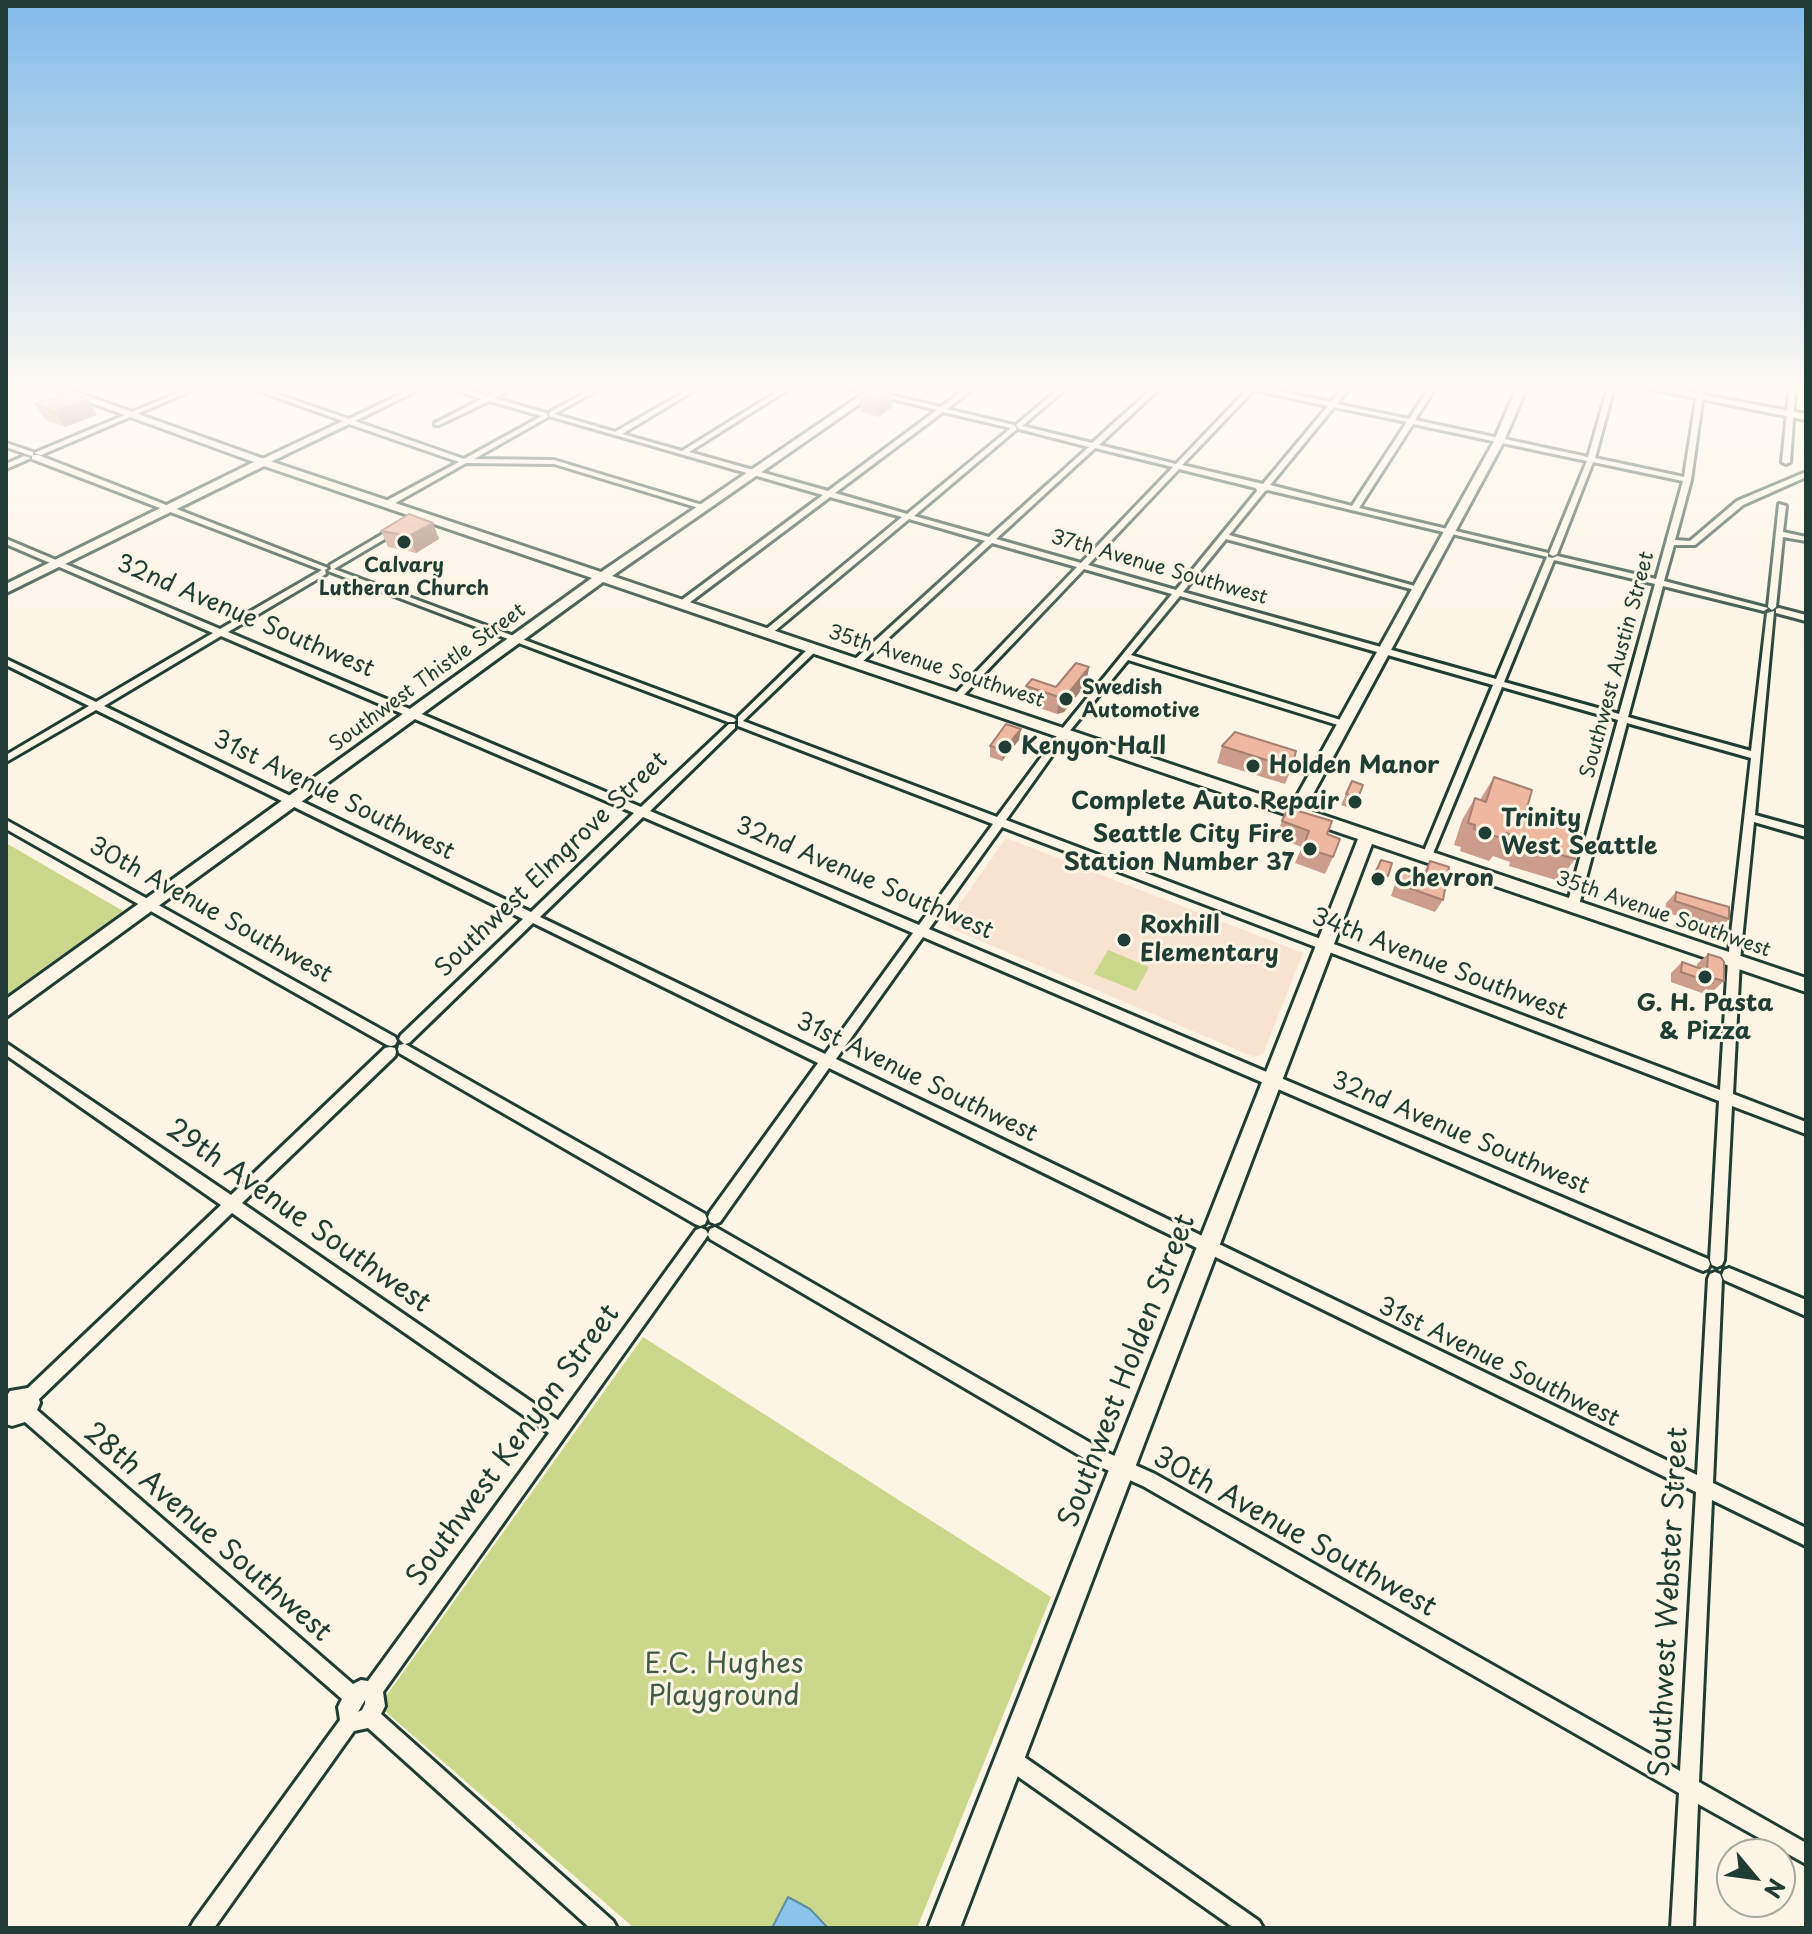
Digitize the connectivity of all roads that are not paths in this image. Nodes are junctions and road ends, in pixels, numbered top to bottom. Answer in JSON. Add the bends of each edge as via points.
{"nodes":[{"id":1,"x":87,"y":477,"type":"edge"},
{"id":2,"x":232,"y":477,"type":"edge"},
{"id":3,"x":308,"y":477,"type":"edge"},
{"id":4,"x":435,"y":477,"type":"edge"},
{"id":5,"x":605,"y":477,"type":"edge"},
{"id":6,"x":748,"y":477,"type":"edge"},
{"id":7,"x":769,"y":477,"type":"edge"},
{"id":8,"x":851,"y":477,"type":"edge"},
{"id":9,"x":956,"y":477,"type":"edge"},
{"id":10,"x":1061,"y":477,"type":"edge"},
{"id":11,"x":1167,"y":477,"type":"edge"},
{"id":12,"x":1224,"y":477,"type":"edge"},
{"id":13,"x":1272,"y":477,"type":"edge"},
{"id":14,"x":1376,"y":477,"type":"edge"},
{"id":15,"x":1479,"y":477,"type":"edge"},
{"id":16,"x":1584,"y":477,"type":"edge"},
{"id":17,"x":1674,"y":477,"type":"edge"},
{"id":18,"x":1799,"y":477,"type":"edge"},
{"id":19,"x":1687,"y":480,"type":"joint"},
{"id":20,"x":1264,"y":487,"type":"junction"},
{"id":21,"x":829,"y":494,"type":"junction"},
{"id":22,"x":387,"y":504,"type":"junction"},
{"id":23,"x":1782,"y":506,"type":"dead end"},
{"id":24,"x":705,"y":507,"type":"junction"},
{"id":25,"x":167,"y":509,"type":"junction"},
{"id":26,"x":1354,"y":509,"type":"junction"},
{"id":27,"x":421,"y":515,"type":"junction"},
{"id":28,"x":909,"y":517,"type":"junction"},
{"id":29,"x":1450,"y":532,"type":"junction"},
{"id":30,"x":1781,"y":534,"type":"junction"},
{"id":31,"x":1224,"y":536,"type":"junction"},
{"id":32,"x":1806,"y":539,"type":"edge"},
{"id":33,"x":992,"y":540,"type":"junction"},
{"id":34,"x":6,"y":541,"type":"edge"},
{"id":35,"x":1671,"y":542,"type":"junction"},
{"id":36,"x":1551,"y":557,"type":"junction"},
{"id":37,"x":56,"y":563,"type":"junction"},
{"id":38,"x":1083,"y":565,"type":"junction"},
{"id":39,"x":328,"y":570,"type":"junction"},
{"id":40,"x":602,"y":577,"type":"junction"},
{"id":41,"x":1659,"y":583,"type":"junction"},
{"id":42,"x":1418,"y":588,"type":"junction"},
{"id":43,"x":6,"y":589,"type":"edge"},
{"id":44,"x":1179,"y":592,"type":"junction"},
{"id":45,"x":682,"y":604,"type":"junction"},
{"id":46,"x":1772,"y":610,"type":"junction"},
{"id":47,"x":1806,"y":618,"type":"edge"},
{"id":48,"x":222,"y":633,"type":"junction"},
{"id":49,"x":767,"y":633,"type":"junction"},
{"id":50,"x":516,"y":639,"type":"junction"},
{"id":51,"x":814,"y":648,"type":"junction"},
{"id":52,"x":1384,"y":650,"type":"junction"},
{"id":53,"x":1127,"y":657,"type":"junction"},
{"id":54,"x":6,"y":662,"type":"edge"},
{"id":55,"x":857,"y":662,"type":"junction"},
{"id":56,"x":1500,"y":683,"type":"junction"},
{"id":57,"x":958,"y":696,"type":"junction"},
{"id":58,"x":97,"y":706,"type":"junction"},
{"id":59,"x":412,"y":714,"type":"junction"},
{"id":60,"x":1622,"y":718,"type":"junction"},
{"id":61,"x":736,"y":722,"type":"junction"},
{"id":62,"x":1344,"y":724,"type":"junction"},
{"id":63,"x":1065,"y":731,"type":"junction"},
{"id":64,"x":1756,"y":756,"type":"junction"},
{"id":65,"x":6,"y":759,"type":"edge"},
{"id":66,"x":292,"y":801,"type":"junction"},
{"id":67,"x":643,"y":811,"type":"junction"},
{"id":68,"x":1296,"y":812,"type":"junction"},
{"id":69,"x":1750,"y":817,"type":"junction"},
{"id":70,"x":1000,"y":821,"type":"junction"},
{"id":71,"x":6,"y":824,"type":"edge"},
{"id":72,"x":1806,"y":833,"type":"edge"},
{"id":73,"x":1367,"y":836,"type":"junction"},
{"id":74,"x":1427,"y":856,"type":"junction"},
{"id":75,"x":149,"y":905,"type":"junction"},
{"id":76,"x":1573,"y":905,"type":"junction"},
{"id":77,"x":532,"y":917,"type":"junction"},
{"id":78,"x":922,"y":929,"type":"junction"},
{"id":79,"x":1325,"y":945,"type":"junction"},
{"id":80,"x":1734,"y":960,"type":"junction"},
{"id":81,"x":1806,"y":985,"type":"edge"},
{"id":82,"x":6,"y":1009,"type":"edge"},
{"id":83,"x":398,"y":1045,"type":"junction"},
{"id":84,"x":6,"y":1048,"type":"edge"},
{"id":85,"x":828,"y":1059,"type":"junction"},
{"id":86,"x":1271,"y":1080,"type":"junction"},
{"id":87,"x":1725,"y":1098,"type":"junction"},
{"id":88,"x":1806,"y":1128,"type":"edge"},
{"id":89,"x":231,"y":1205,"type":"junction"},
{"id":90,"x":708,"y":1226,"type":"junction"},
{"id":91,"x":1208,"y":1246,"type":"junction"},
{"id":92,"x":1710,"y":1262,"type":"junction"},
{"id":93,"x":1722,"y":1277,"type":"junction"},
{"id":94,"x":1806,"y":1308,"type":"edge"},
{"id":95,"x":13,"y":1408,"type":"edge"},
{"id":96,"x":559,"y":1430,"type":"junction"},
{"id":97,"x":1123,"y":1468,"type":"junction"},
{"id":98,"x":1703,"y":1487,"type":"junction"},
{"id":99,"x":1806,"y":1537,"type":"edge"},
{"id":100,"x":372,"y":1691,"type":"junction"},
{"id":101,"x":353,"y":1696,"type":"junction"},
{"id":102,"x":360,"y":1718,"type":"junction"},
{"id":103,"x":1010,"y":1759,"type":"junction"},
{"id":104,"x":1688,"y":1787,"type":"junction"},
{"id":105,"x":1806,"y":1854,"type":"edge"},
{"id":106,"x":201,"y":1928,"type":"edge"},
{"id":107,"x":606,"y":1928,"type":"edge"},
{"id":108,"x":944,"y":1928,"type":"edge"},
{"id":109,"x":1252,"y":1928,"type":"edge"},
{"id":110,"x":1682,"y":1928,"type":"edge"}],
"edges":[{"from":1,"to":25,"type":"street","name":"34th Avenue Southwest"},
{"from":2,"to":25,"type":"main road"},
{"from":3,"to":22,"type":"main road","name":"35th Avenue Southwest"},
{"from":4,"to":22,"type":"street"},
{"from":5,"to":24,"type":"street"},
{"from":6,"to":24,"type":"main road","name":"Southwest Thistle Street"},
{"from":7,"to":21,"type":"street","name":"37th Avenue Southwest"},
{"from":8,"to":21,"type":"street"},
{"from":9,"to":28,"type":"street"},
{"from":10,"to":33,"type":"street"},
{"from":11,"to":38,"type":"street"},
{"from":12,"to":20,"type":"street"},
{"from":13,"to":20,"type":"street","name":"Southwest Kenyon Street"},
{"from":14,"to":26,"type":"street"},
{"from":15,"to":29,"type":"main road"},
{"from":16,"to":36,"type":"street"},
{"from":17,"to":19,"type":"street"},
{"from":18,"to":35,"type":"street","via":[[1740,503],[1696,541]]},
{"from":19,"to":35,"type":"street","name":"Southwest Austin Street"},
{"from":20,"to":26,"type":"street"},
{"from":20,"to":31,"type":"street","name":"Southwest Kenyon Street"},
{"from":21,"to":28,"type":"street","name":"37th Avenue Southwest"},
{"from":21,"to":45,"type":"street"},
{"from":22,"to":27,"type":"main road","name":"35th Avenue Southwest"},
{"from":23,"to":30,"type":"street"},
{"from":24,"to":40,"type":"main road","name":"Southwest Thistle Street"},
{"from":25,"to":37,"type":"main road"},
{"from":25,"to":39,"type":"street","name":"34th Avenue Southwest"},
{"from":26,"to":29,"type":"street"},
{"from":27,"to":39,"type":"street"},
{"from":27,"to":40,"type":"main road","name":"35th Avenue Southwest"},
{"from":28,"to":33,"type":"street","name":"37th Avenue Southwest"},
{"from":28,"to":49,"type":"street"},
{"from":29,"to":36,"type":"street"},
{"from":29,"to":42,"type":"main road"},
{"from":30,"to":32,"type":"street"},
{"from":30,"to":46,"type":"street"},
{"from":31,"to":42,"type":"street"},
{"from":31,"to":44,"type":"street","name":"Southwest Kenyon Street"},
{"from":33,"to":38,"type":"street","name":"37th Avenue Southwest"},
{"from":33,"to":55,"type":"street"},
{"from":34,"to":37,"type":"street","name":"32nd Avenue Southwest"},
{"from":35,"to":41,"type":"street","name":"Southwest Austin Street"},
{"from":36,"to":41,"type":"street"},
{"from":36,"to":56,"type":"street"},
{"from":37,"to":43,"type":"main road"},
{"from":37,"to":48,"type":"street","name":"32nd Avenue Southwest"},
{"from":38,"to":44,"type":"street","name":"37th Avenue Southwest"},
{"from":38,"to":57,"type":"street"},
{"from":39,"to":48,"type":"street"},
{"from":39,"to":50,"type":"street","name":"34th Avenue Southwest"},
{"from":40,"to":45,"type":"main road","name":"35th Avenue Southwest"},
{"from":40,"to":50,"type":"main road","name":"Southwest Thistle Street"},
{"from":41,"to":46,"type":"street"},
{"from":41,"to":60,"type":"street","name":"Southwest Austin Street"},
{"from":42,"to":52,"type":"main road"},
{"from":44,"to":52,"type":"street","name":"37th Avenue Southwest"},
{"from":44,"to":53,"type":"street","name":"Southwest Kenyon Street"},
{"from":45,"to":49,"type":"main road","name":"35th Avenue Southwest"},
{"from":46,"to":47,"type":"street"},
{"from":46,"to":64,"type":"street"},
{"from":48,"to":58,"type":"street"},
{"from":48,"to":59,"type":"street","name":"32nd Avenue Southwest"},
{"from":49,"to":51,"type":"main road","name":"35th Avenue Southwest"},
{"from":50,"to":59,"type":"main road","name":"Southwest Thistle Street"},
{"from":50,"to":61,"type":"street","name":"34th Avenue Southwest"},
{"from":51,"to":55,"type":"main road","name":"35th Avenue Southwest"},
{"from":51,"to":61,"type":"street","name":"Southwest Elmgrove Street"},
{"from":52,"to":56,"type":"street","name":"37th Avenue Southwest"},
{"from":52,"to":62,"type":"main road"},
{"from":53,"to":62,"type":"street"},
{"from":53,"to":63,"type":"street","name":"Southwest Kenyon Street"},
{"from":54,"to":58,"type":"street","name":"31st Avenue Southwest"},
{"from":55,"to":57,"type":"main road","name":"35th Avenue Southwest"},
{"from":56,"to":60,"type":"street","name":"37th Avenue Southwest"},
{"from":56,"to":74,"type":"street"},
{"from":57,"to":63,"type":"main road","name":"35th Avenue Southwest"},
{"from":58,"to":65,"type":"street"},
{"from":58,"to":66,"type":"street","name":"31st Avenue Southwest"},
{"from":59,"to":66,"type":"main road","name":"Southwest Thistle Street"},
{"from":59,"to":67,"type":"street","name":"32nd Avenue Southwest"},
{"from":60,"to":64,"type":"street","name":"37th Avenue Southwest"},
{"from":60,"to":76,"type":"street","name":"Southwest Austin Street"},
{"from":61,"to":67,"type":"street","name":"Southwest Elmgrove Street"},
{"from":61,"to":70,"type":"street","name":"34th Avenue Southwest"},
{"from":62,"to":68,"type":"main road"},
{"from":63,"to":68,"type":"main road","name":"35th Avenue Southwest"},
{"from":63,"to":70,"type":"street","name":"Southwest Kenyon Street"},
{"from":64,"to":69,"type":"street"},
{"from":66,"to":75,"type":"main road","name":"Southwest Thistle Street"},
{"from":66,"to":77,"type":"street","name":"31st Avenue Southwest"},
{"from":67,"to":77,"type":"street","name":"Southwest Elmgrove Street"},
{"from":67,"to":78,"type":"street","name":"32nd Avenue Southwest"},
{"from":68,"to":73,"type":"main road","name":"35th Avenue Southwest"},
{"from":69,"to":72,"type":"street"},
{"from":69,"to":80,"type":"street"},
{"from":70,"to":78,"type":"street","name":"Southwest Kenyon Street"},
{"from":70,"to":79,"type":"street","name":"34th Avenue Southwest"},
{"from":71,"to":75,"type":"street","name":"30th Avenue Southwest"},
{"from":73,"to":74,"type":"main road","name":"35th Avenue Southwest"},
{"from":73,"to":79,"type":"main road","name":"Southwest Holden Street"},
{"from":74,"to":76,"type":"main road","name":"35th Avenue Southwest"},
{"from":75,"to":82,"type":"main road","name":"Southwest Thistle Street"},
{"from":75,"to":83,"type":"street","name":"30th Avenue Southwest"},
{"from":76,"to":80,"type":"main road","name":"35th Avenue Southwest"},
{"from":77,"to":83,"type":"street","name":"Southwest Elmgrove Street"},
{"from":77,"to":85,"type":"street","name":"31st Avenue Southwest"},
{"from":78,"to":85,"type":"street","name":"Southwest Kenyon Street"},
{"from":78,"to":86,"type":"street","name":"32nd Avenue Southwest"},
{"from":79,"to":86,"type":"main road","name":"Southwest Holden Street"},
{"from":79,"to":87,"type":"street","name":"34th Avenue Southwest"},
{"from":80,"to":81,"type":"main road","name":"35th Avenue Southwest"},
{"from":80,"to":87,"type":"street"},
{"from":83,"to":89,"type":"street","name":"Southwest Elmgrove Street"},
{"from":83,"to":90,"type":"street","name":"30th Avenue Southwest"},
{"from":84,"to":89,"type":"street","name":"29th Avenue Southwest"},
{"from":85,"to":90,"type":"street","name":"Southwest Kenyon Street"},
{"from":85,"to":91,"type":"street","name":"31st Avenue Southwest"},
{"from":86,"to":91,"type":"main road","name":"Southwest Holden Street"},
{"from":86,"to":92,"type":"street","name":"32nd Avenue Southwest"},
{"from":87,"to":88,"type":"street","name":"34th Avenue Southwest"},
{"from":87,"to":92,"type":"street"},
{"from":89,"to":95,"type":"street","name":"Southwest Elmgrove Street"},
{"from":89,"to":96,"type":"street","name":"29th Avenue Southwest"},
{"from":90,"to":96,"type":"street","name":"Southwest Kenyon Street"},
{"from":90,"to":97,"type":"street","name":"30th Avenue Southwest"},
{"from":91,"to":97,"type":"main road","name":"Southwest Holden Street"},
{"from":91,"to":98,"type":"street","name":"31st Avenue Southwest"},
{"from":92,"to":93,"type":"street","via":[[1706,1273]]},
{"from":93,"to":94,"type":"street"},
{"from":93,"to":98,"type":"street","name":"Southwest Webster Street"},
{"from":95,"to":101,"type":"street","name":"28th Avenue Southwest"},
{"from":96,"to":100,"type":"street","name":"Southwest Kenyon Street"},
{"from":97,"to":103,"type":"main road","name":"Southwest Holden Street"},
{"from":97,"to":104,"type":"street","name":"30th Avenue Southwest"},
{"from":98,"to":99,"type":"street","name":"31st Avenue Southwest"},
{"from":98,"to":104,"type":"street","name":"Southwest Webster Street"},
{"from":100,"to":101,"type":"street","via":[[361,1689]]},
{"from":100,"to":102,"type":"street","via":[[376,1700]]},
{"from":101,"to":102,"type":"street","via":[[347,1712]]},
{"from":102,"to":106,"type":"street"},
{"from":102,"to":107,"type":"street"},
{"from":103,"to":108,"type":"main road","name":"Southwest Holden Street"},
{"from":103,"to":109,"type":"street"},
{"from":104,"to":105,"type":"street","name":"30th Avenue Southwest"},
{"from":104,"to":110,"type":"street","name":"Southwest Webster Street"}]}
